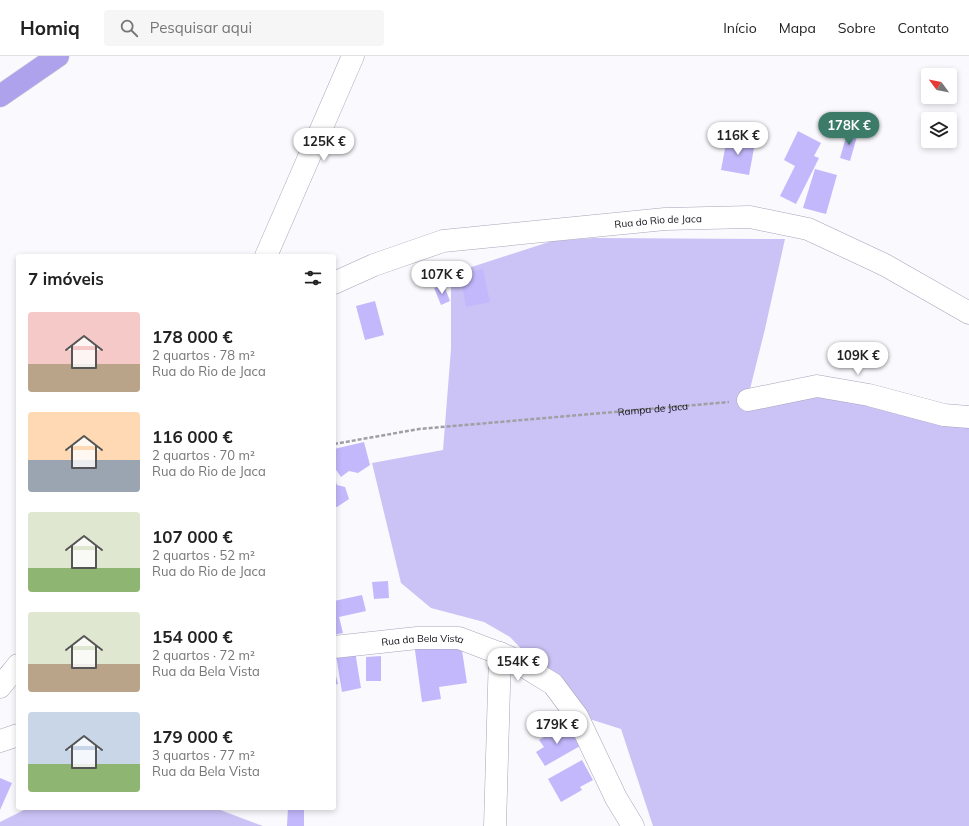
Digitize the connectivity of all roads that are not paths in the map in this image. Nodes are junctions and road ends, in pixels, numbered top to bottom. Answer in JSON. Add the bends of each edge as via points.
{"nodes":[{"id":1,"x":58,"y":56,"type":"edge"},
{"id":2,"x":353,"y":56,"type":"edge"},
{"id":3,"x":0,"y":96,"type":"edge"},
{"id":4,"x":267,"y":254,"type":"edge"},
{"id":5,"x":336,"y":282,"type":"edge"},
{"id":6,"x":969,"y":313,"type":"edge"},
{"id":7,"x":748,"y":400,"type":"road end"},
{"id":8,"x":969,"y":417,"type":"edge"},
{"id":9,"x":336,"y":647,"type":"edge"},
{"id":10,"x":500,"y":653,"type":"junction"},
{"id":11,"x":16,"y":667,"type":"edge"},
{"id":12,"x":0,"y":687,"type":"edge"},
{"id":13,"x":16,"y":736,"type":"edge"},
{"id":14,"x":0,"y":741,"type":"edge"},
{"id":15,"x":495,"y":826,"type":"edge"},
{"id":16,"x":633,"y":826,"type":"edge"}],
"edges":[{"from":1,"to":3,"type":"highway"},
{"from":2,"to":4,"type":"street"},
{"from":5,"to":6,"type":"street","name":"Rua do Rio de Jaca","via":[[374,265],[443,241],[665,219],[750,217],[808,229],[885,265]]},
{"from":7,"to":8,"type":"street","via":[[817,386],[868,394],[944,416]]},
{"from":9,"to":10,"type":"street","name":"Rua da Bela Vista","via":[[417,638],[459,638]]},
{"from":10,"to":15,"type":"street"},
{"from":10,"to":16,"type":"street","name":"Rua da Bela Vista","via":[[553,684],[577,716],[616,798]]},
{"from":11,"to":12,"type":"street"},
{"from":13,"to":14,"type":"street"}]}
